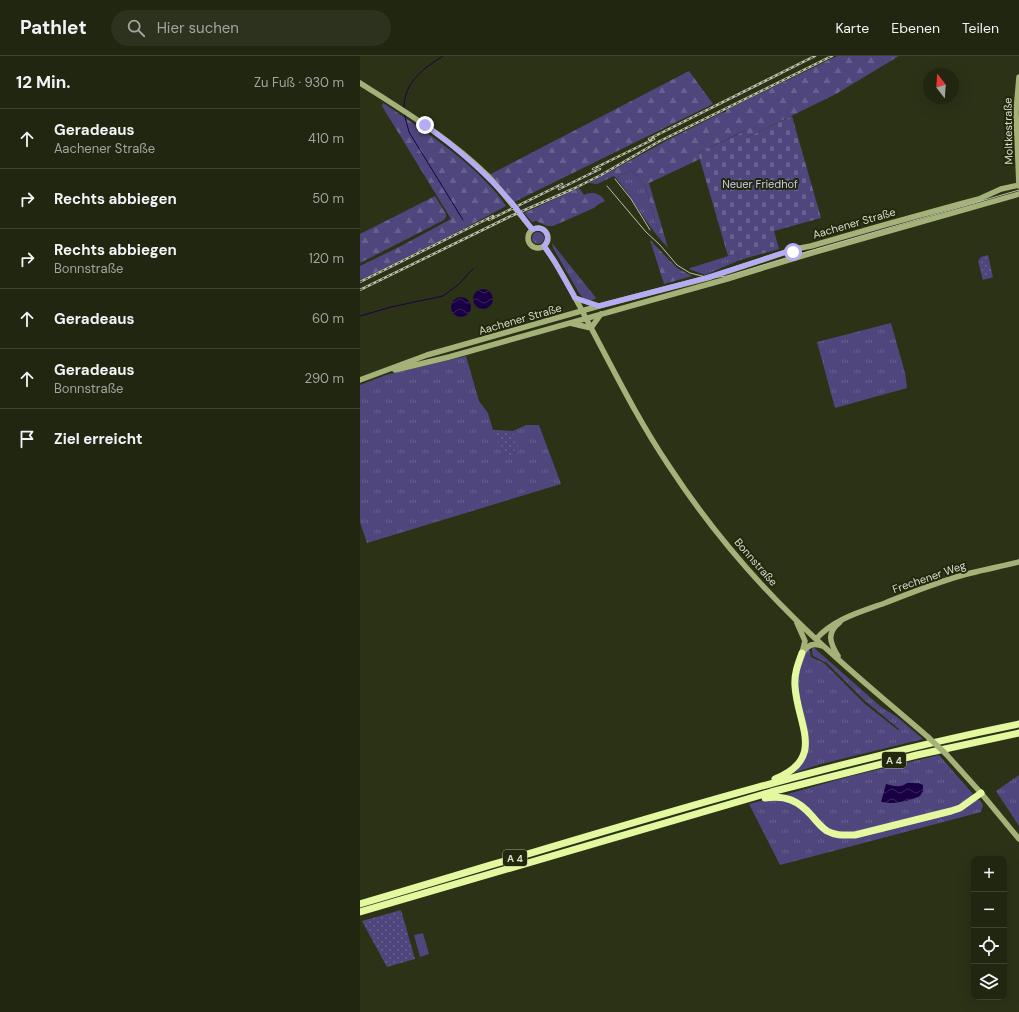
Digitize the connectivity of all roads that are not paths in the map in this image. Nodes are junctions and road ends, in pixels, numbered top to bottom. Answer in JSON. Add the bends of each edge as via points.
{"nodes":[{"id":1,"x":1019,"y":77,"type":"edge"},
{"id":2,"x":360,"y":83,"type":"edge"},
{"id":3,"x":1019,"y":185,"type":"edge"},
{"id":4,"x":1019,"y":194,"type":"edge"},
{"id":5,"x":903,"y":220,"type":"junction"},
{"id":6,"x":890,"y":223,"type":"junction"},
{"id":7,"x":532,"y":229,"type":"junction"},
{"id":8,"x":896,"y":229,"type":"junction"},
{"id":9,"x":544,"y":246,"type":"junction"},
{"id":10,"x":798,"y":248,"type":"junction"},
{"id":11,"x":792,"y":259,"type":"junction"},
{"id":12,"x":575,"y":298,"type":"junction"},
{"id":13,"x":599,"y":306,"type":"junction"},
{"id":14,"x":582,"y":311,"type":"junction"},
{"id":15,"x":601,"y":314,"type":"junction"},
{"id":16,"x":586,"y":318,"type":"junction"},
{"id":17,"x":570,"y":323,"type":"junction"},
{"id":18,"x":591,"y":328,"type":"junction"},
{"id":19,"x":373,"y":375,"type":"junction"},
{"id":20,"x":360,"y":380,"type":"edge"},
{"id":21,"x":1019,"y":562,"type":"edge"},
{"id":22,"x":847,"y":617,"type":"junction"},
{"id":23,"x":795,"y":619,"type":"junction"},
{"id":24,"x":816,"y":639,"type":"junction"},
{"id":25,"x":824,"y":646,"type":"junction"},
{"id":26,"x":802,"y":653,"type":"junction"},
{"id":27,"x":843,"y":663,"type":"junction"},
{"id":28,"x":1019,"y":724,"type":"edge"},
{"id":29,"x":1019,"y":732,"type":"edge"},
{"id":30,"x":753,"y":788,"type":"junction"},
{"id":31,"x":981,"y":793,"type":"junction"},
{"id":32,"x":746,"y":800,"type":"junction"},
{"id":33,"x":1019,"y":839,"type":"edge"},
{"id":34,"x":360,"y":904,"type":"edge"},
{"id":35,"x":360,"y":912,"type":"edge"}],
"edges":[{"from":1,"to":3,"type":"main road","name":"Moltkestraße","via":[[1016,112]]},
{"from":2,"to":7,"type":"main road","via":[[442,137],[487,175]]},
{"from":3,"to":5,"type":"main road","name":"Aachener Straße"},
{"from":4,"to":8,"type":"main road","name":"Aachener Straße"},
{"from":5,"to":6,"type":"main road","name":"Aachener Straße"},
{"from":5,"to":8,"type":"main road"},
{"from":6,"to":8,"type":"main road"},
{"from":6,"to":10,"type":"main road","name":"Aachener Straße"},
{"from":7,"to":9,"type":"main road","via":[[539,228],[545,231],[548,237]]},
{"from":7,"to":9,"type":"main road","via":[[528,238],[530,244],[537,248]]},
{"from":8,"to":11,"type":"main road","name":"Aachener Straße"},
{"from":9,"to":12,"type":"main road","name":"Bonnstraße"},
{"from":10,"to":11,"type":"main road","via":[[789,255]]},
{"from":10,"to":13,"type":"main road","name":"Aachener Straße","via":[[706,278]]},
{"from":11,"to":15,"type":"main road","name":"Aachener Straße"},
{"from":12,"to":13,"type":"main road"},
{"from":12,"to":14,"type":"main road","name":"Bonnstraße"},
{"from":13,"to":14,"type":"main road","name":"Aachener Straße"},
{"from":14,"to":16,"type":"main road","name":"Bonnstraße"},
{"from":14,"to":19,"type":"main road","name":"Aachener Straße","via":[[427,355]]},
{"from":15,"to":16,"type":"main road","name":"Aachener Straße"},
{"from":15,"to":18,"type":"main road"},
{"from":16,"to":17,"type":"main road","name":"Aachener Straße"},
{"from":16,"to":18,"type":"main road","name":"Bonnstraße"},
{"from":17,"to":18,"type":"main road"},
{"from":17,"to":19,"type":"main road","name":"Aachener Straße"},
{"from":18,"to":23,"type":"main road","name":"Bonnstraße","via":[[642,423],[689,496],[758,581]]},
{"from":19,"to":20,"type":"main road","name":"Aachener Straße"},
{"from":21,"to":22,"type":"main road","name":"Frechener Weg","via":[[970,573]]},
{"from":22,"to":24,"type":"main road","name":"Frechener Weg","via":[[831,625]]},
{"from":22,"to":27,"type":"main road","name":"Frechener Weg","via":[[836,625],[831,635],[831,644]]},
{"from":23,"to":24,"type":"main road","name":"Bonnstraße"},
{"from":23,"to":26,"type":"main road","via":[[805,641]]},
{"from":24,"to":25,"type":"main road","name":"Bonnstraße"},
{"from":25,"to":26,"type":"main road","via":[[811,645]]},
{"from":25,"to":27,"type":"main road","name":"Bonnstraße"},
{"from":26,"to":30,"type":"highway","via":[[795,681],[806,747],[796,766],[788,773]]},
{"from":27,"to":31,"type":"main road","name":"Bonnstraße","bridge":true,"via":[[928,737]]},
{"from":28,"to":30,"type":"highway","number":"A 4","via":[[925,744]]},
{"from":29,"to":32,"type":"highway","number":"A 4","via":[[867,767]]},
{"from":30,"to":34,"type":"highway","number":"A 4"},
{"from":31,"to":32,"type":"highway","via":[[960,808],[951,811],[855,835],[840,836],[828,832],[806,809],[792,799],[775,796]]},
{"from":31,"to":33,"type":"main road","name":"Bonnstraße"},
{"from":32,"to":35,"type":"highway","number":"A 4"}]}
